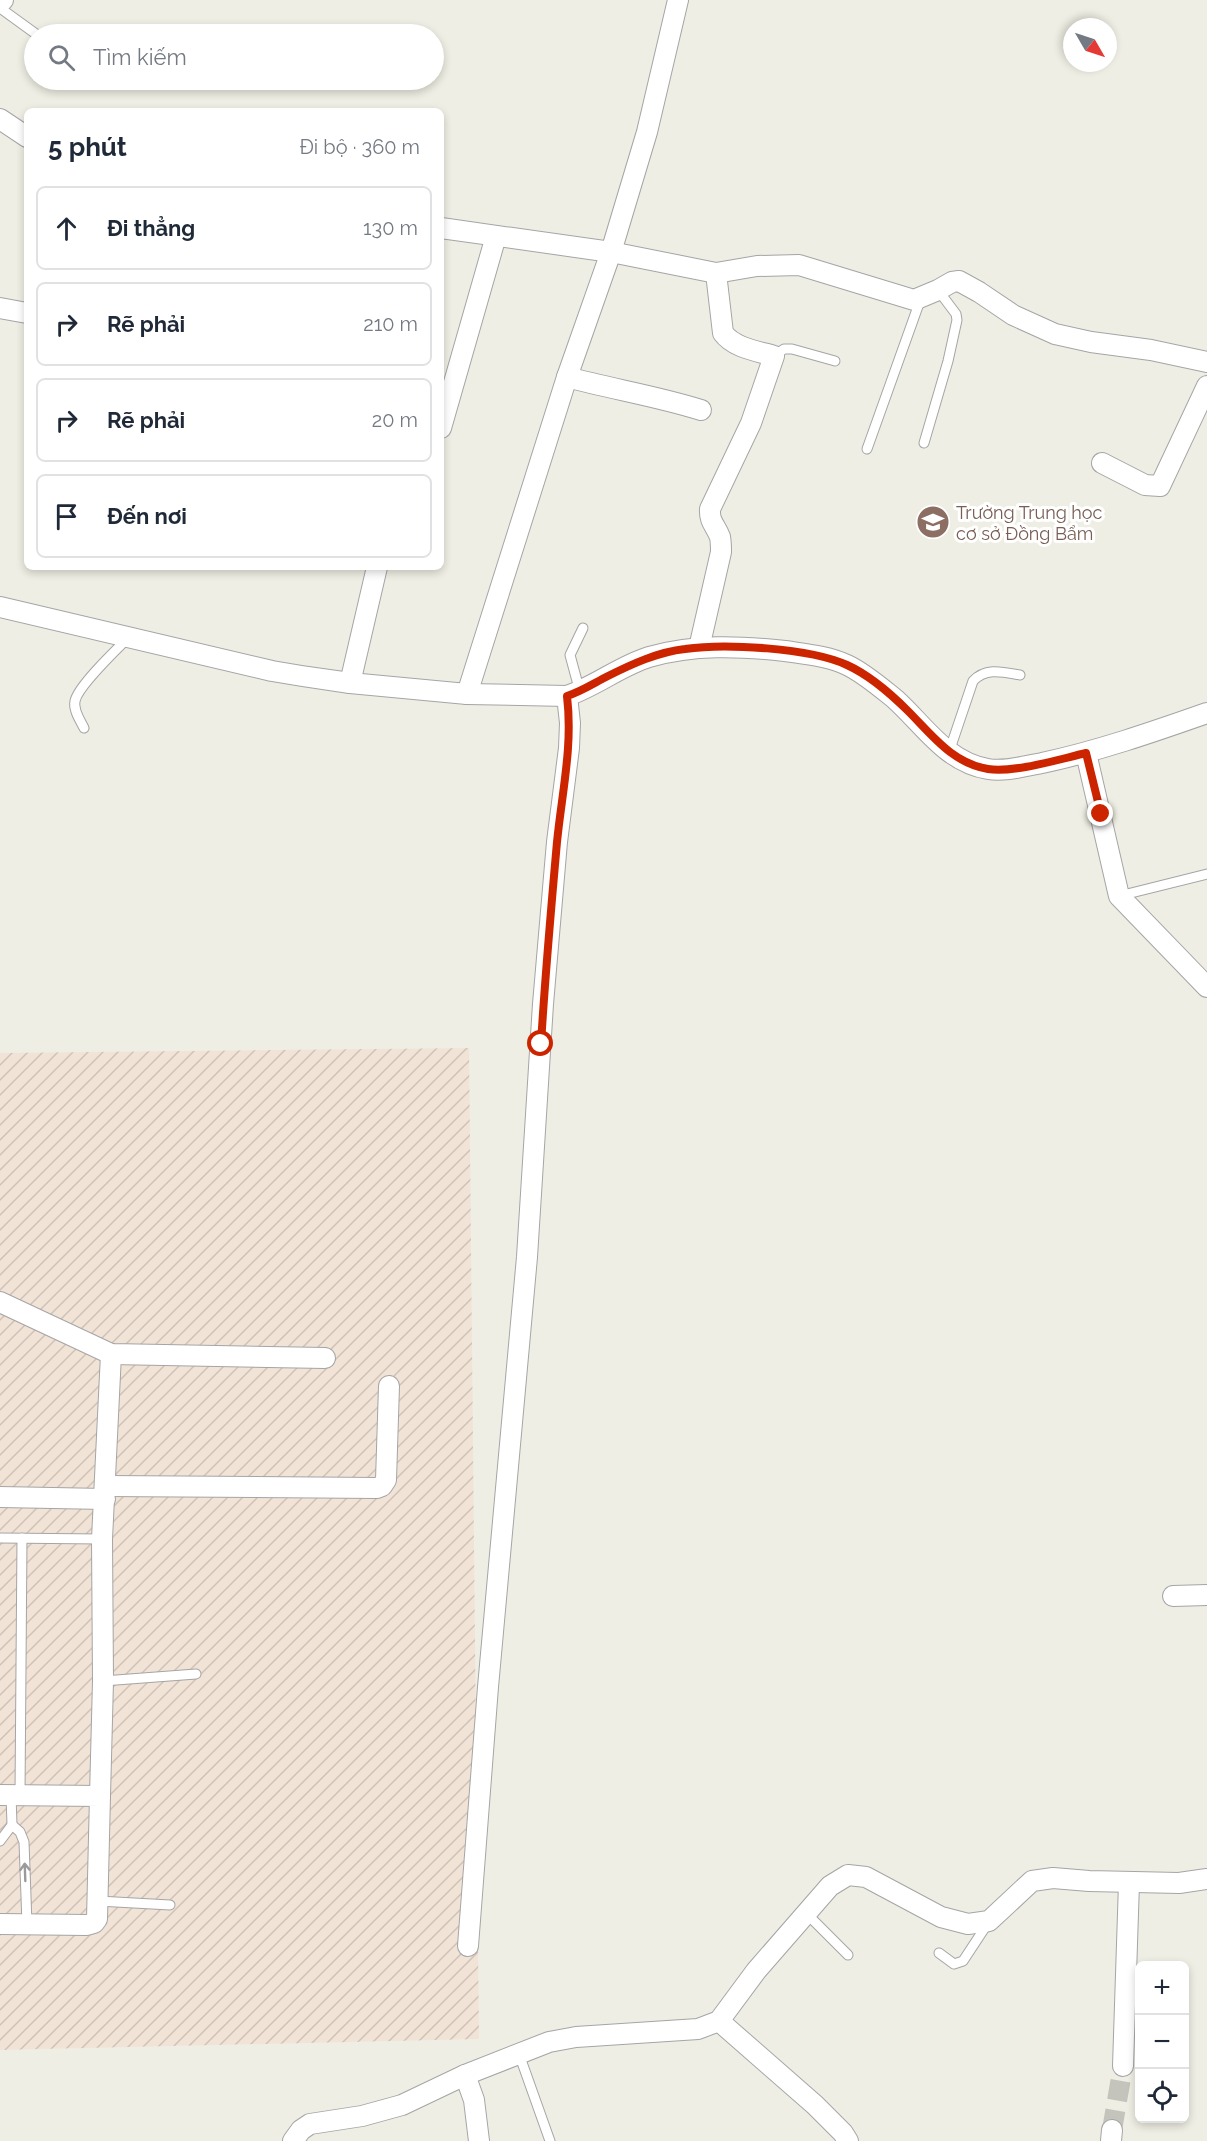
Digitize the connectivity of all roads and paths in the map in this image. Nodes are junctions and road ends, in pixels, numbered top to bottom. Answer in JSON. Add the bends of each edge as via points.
{"nodes":[{"id":1,"x":678,"y":0,"type":"edge"},
{"id":2,"x":0,"y":8,"type":"edge"},
{"id":3,"x":24,"y":25,"type":"edge"},
{"id":4,"x":0,"y":119,"type":"edge"},
{"id":5,"x":24,"y":135,"type":"edge"},
{"id":6,"x":444,"y":228,"type":"edge"},
{"id":7,"x":496,"y":236,"type":"junction"},
{"id":8,"x":611,"y":252,"type":"junction"},
{"id":9,"x":716,"y":273,"type":"junction"},
{"id":10,"x":930,"y":294,"type":"junction"},
{"id":11,"x":0,"y":308,"type":"edge"},
{"id":12,"x":24,"y":312,"type":"edge"},
{"id":13,"x":774,"y":356,"type":"junction"},
{"id":14,"x":835,"y":361,"type":"dead end"},
{"id":15,"x":1207,"y":362,"type":"edge"},
{"id":16,"x":567,"y":377,"type":"junction"},
{"id":17,"x":1207,"y":386,"type":"edge"},
{"id":18,"x":701,"y":410,"type":"dead end"},
{"id":19,"x":444,"y":418,"type":"edge"},
{"id":20,"x":924,"y":443,"type":"dead end"},
{"id":21,"x":867,"y":449,"type":"dead end"},
{"id":22,"x":1102,"y":463,"type":"dead end"},
{"id":23,"x":376,"y":570,"type":"edge"},
{"id":24,"x":0,"y":607,"type":"edge"},
{"id":25,"x":583,"y":628,"type":"dead end"},
{"id":26,"x":129,"y":637,"type":"junction"},
{"id":27,"x":699,"y":648,"type":"junction"},
{"id":28,"x":1020,"y":675,"type":"dead end"},
{"id":29,"x":350,"y":683,"type":"junction"},
{"id":30,"x":467,"y":694,"type":"junction"},
{"id":31,"x":574,"y":694,"type":"junction"},
{"id":32,"x":1207,"y":713,"type":"edge"},
{"id":33,"x":84,"y":728,"type":"dead end"},
{"id":34,"x":949,"y":752,"type":"junction"},
{"id":35,"x":1086,"y":753,"type":"junction"},
{"id":36,"x":1207,"y":874,"type":"edge"},
{"id":37,"x":1119,"y":896,"type":"junction"},
{"id":38,"x":1207,"y":987,"type":"edge"},
{"id":39,"x":0,"y":1302,"type":"edge"},
{"id":40,"x":111,"y":1354,"type":"junction"},
{"id":41,"x":325,"y":1358,"type":"dead end"},
{"id":42,"x":389,"y":1386,"type":"dead end"},
{"id":43,"x":105,"y":1492,"type":"junction"},
{"id":44,"x":0,"y":1497,"type":"edge"},
{"id":45,"x":0,"y":1538,"type":"edge"},
{"id":46,"x":22,"y":1538,"type":"junction"},
{"id":47,"x":102,"y":1539,"type":"junction"},
{"id":48,"x":1207,"y":1594,"type":"edge"},
{"id":49,"x":1173,"y":1596,"type":"dead end"},
{"id":50,"x":196,"y":1674,"type":"dead end"},
{"id":51,"x":103,"y":1681,"type":"junction"},
{"id":52,"x":10,"y":1795,"type":"edge"},
{"id":53,"x":100,"y":1796,"type":"junction"},
{"id":54,"x":12,"y":1825,"type":"junction"},
{"id":55,"x":0,"y":1840,"type":"edge"},
{"id":56,"x":1207,"y":1879,"type":"edge"},
{"id":57,"x":1129,"y":1883,"type":"junction"},
{"id":58,"x":98,"y":1901,"type":"junction"},
{"id":59,"x":170,"y":1905,"type":"dead end"},
{"id":60,"x":806,"y":1913,"type":"junction"},
{"id":61,"x":990,"y":1921,"type":"junction"},
{"id":62,"x":0,"y":1924,"type":"edge"},
{"id":63,"x":27,"y":1924,"type":"junction"},
{"id":64,"x":468,"y":1946,"type":"dead end"},
{"id":65,"x":939,"y":1953,"type":"dead end"},
{"id":66,"x":848,"y":1955,"type":"dead end"},
{"id":67,"x":719,"y":2021,"type":"junction"},
{"id":68,"x":519,"y":2054,"type":"junction"},
{"id":69,"x":1123,"y":2066,"type":"tunnel mouth"},
{"id":70,"x":465,"y":2075,"type":"junction"},
{"id":71,"x":293,"y":2141,"type":"edge"},
{"id":72,"x":479,"y":2141,"type":"edge"},
{"id":73,"x":550,"y":2141,"type":"edge"},
{"id":74,"x":848,"y":2141,"type":"edge"}],
"edges":[{"from":1,"to":8,"type":"street","via":[[647,132]]},
{"from":2,"to":3,"type":"lane"},
{"from":4,"to":5,"type":"street"},
{"from":6,"to":7,"type":"street"},
{"from":7,"to":8,"type":"street"},
{"from":7,"to":19,"type":"street"},
{"from":8,"to":9,"type":"street"},
{"from":8,"to":16,"type":"street"},
{"from":9,"to":10,"type":"street","via":[[757,266],[799,265],[906,299]]},
{"from":9,"to":13,"type":"street","via":[[723,333],[734,344]]},
{"from":10,"to":15,"type":"street","via":[[959,281],[1013,315],[1055,334]]},
{"from":10,"to":20,"type":"lane","via":[[956,314],[957,320]]},
{"from":10,"to":21,"type":"lane"},
{"from":11,"to":12,"type":"street"},
{"from":13,"to":14,"type":"lane","via":[[783,349],[792,349]]},
{"from":13,"to":27,"type":"street","via":[[751,423],[710,509],[712,526],[721,539],[721,552]]},
{"from":16,"to":18,"type":"street"},
{"from":16,"to":30,"type":"street"},
{"from":17,"to":22,"type":"street","via":[[1160,486],[1145,485]]},
{"from":23,"to":29,"type":"street"},
{"from":24,"to":26,"type":"street"},
{"from":25,"to":31,"type":"lane","via":[[570,655]]},
{"from":26,"to":29,"type":"street","via":[[272,671]]},
{"from":26,"to":33,"type":"lane","via":[[80,691],[75,702]]},
{"from":27,"to":31,"type":"street","via":[[647,658]]},
{"from":27,"to":34,"type":"street","via":[[722,646],[811,654],[846,665],[877,684]]},
{"from":28,"to":34,"type":"lane","via":[[994,671],[978,675]]},
{"from":29,"to":30,"type":"street"},
{"from":30,"to":31,"type":"street"},
{"from":31,"to":64,"type":"street","via":[[543,1004],[519,1346]]},
{"from":32,"to":35,"type":"street"},
{"from":34,"to":35,"type":"street","via":[[989,770],[1018,768]]},
{"from":35,"to":37,"type":"street"},
{"from":36,"to":37,"type":"lane"},
{"from":37,"to":38,"type":"street"},
{"from":39,"to":40,"type":"street"},
{"from":40,"to":41,"type":"street"},
{"from":40,"to":43,"type":"street"},
{"from":42,"to":43,"type":"street","via":[[386,1480],[377,1488]]},
{"from":43,"to":44,"type":"street"},
{"from":43,"to":47,"type":"street"},
{"from":45,"to":46,"type":"lane"},
{"from":46,"to":47,"type":"lane"},
{"from":46,"to":52,"type":"lane"},
{"from":47,"to":51,"type":"street"},
{"from":48,"to":49,"type":"street"},
{"from":50,"to":51,"type":"lane"},
{"from":51,"to":53,"type":"street"},
{"from":52,"to":53,"type":"street"},
{"from":52,"to":54,"type":"lane"},
{"from":53,"to":58,"type":"street"},
{"from":54,"to":55,"type":"lane"},
{"from":63,"to":54,"type":"lane","one_way":true,"via":[[24,1842]]},
{"from":56,"to":57,"type":"street"},
{"from":57,"to":61,"type":"street","via":[[1053,1878],[1032,1881]]},
{"from":57,"to":69,"type":"street"},
{"from":58,"to":59,"type":"lane"},
{"from":58,"to":63,"type":"street","via":[[98,1919],[94,1923]]},
{"from":60,"to":61,"type":"street","via":[[830,1886],[848,1875],[866,1877],[941,1917],[968,1924]]},
{"from":60,"to":66,"type":"lane"},
{"from":60,"to":67,"type":"street"},
{"from":61,"to":65,"type":"lane","via":[[963,1961],[954,1964]]},
{"from":62,"to":63,"type":"street"},
{"from":67,"to":68,"type":"street","via":[[698,2029],[576,2037]]},
{"from":67,"to":74,"type":"street","via":[[815,2105]]},
{"from":68,"to":70,"type":"street"},
{"from":68,"to":73,"type":"lane"},
{"from":70,"to":71,"type":"street","via":[[402,2105],[310,2124]]},
{"from":70,"to":72,"type":"street","via":[[474,2100]]}]}
